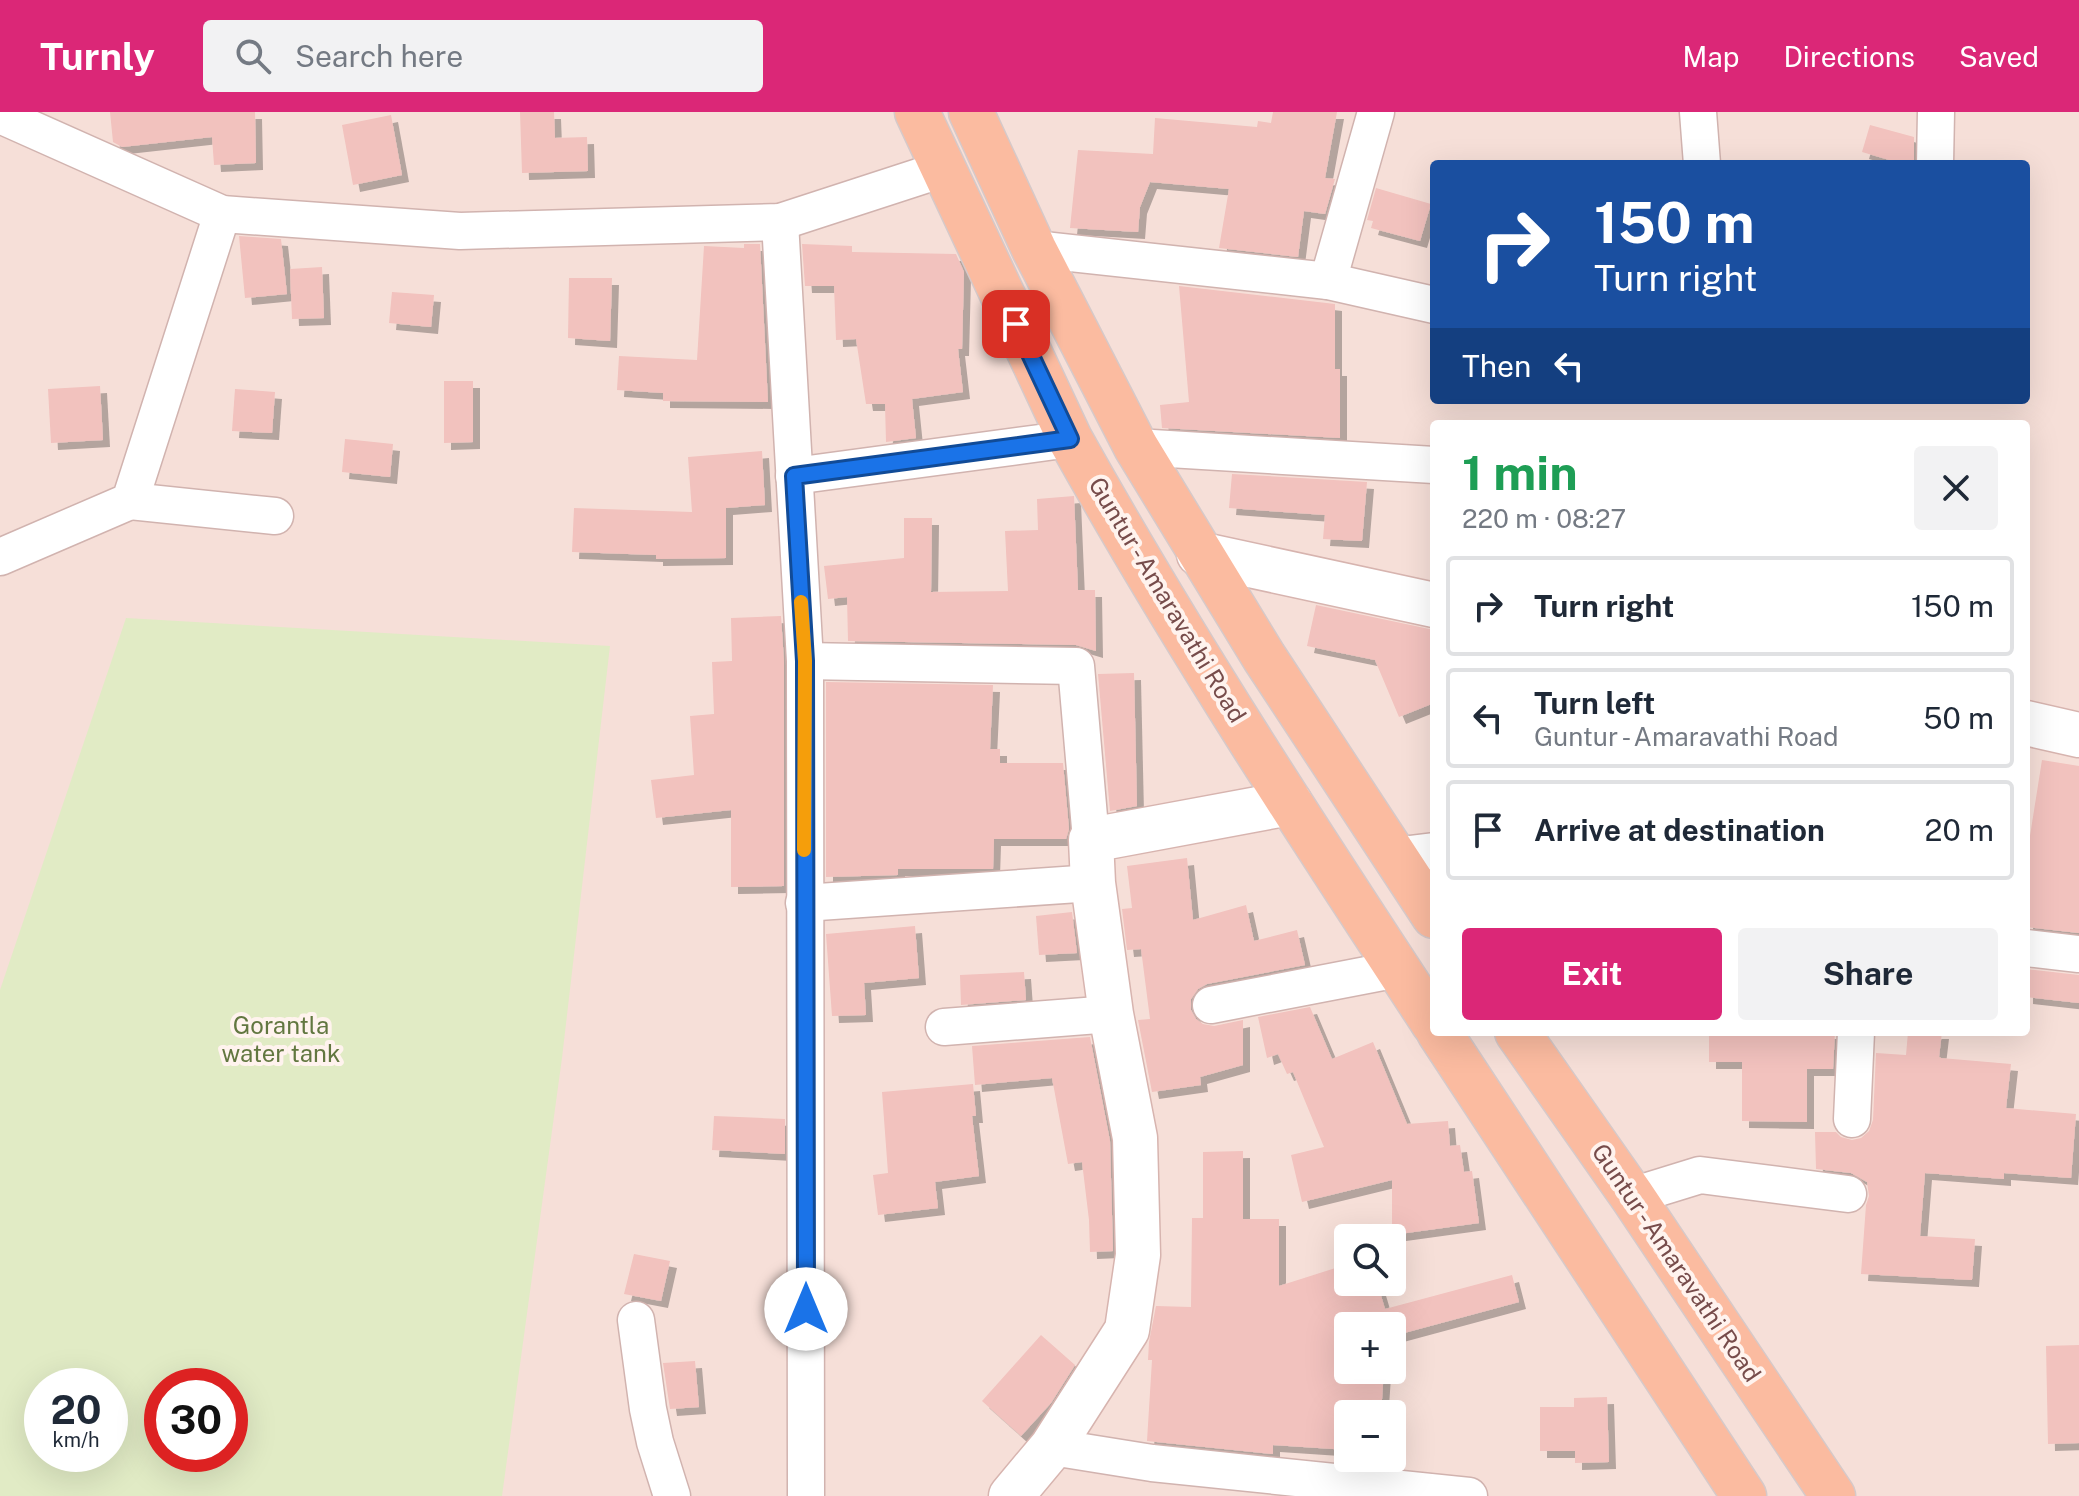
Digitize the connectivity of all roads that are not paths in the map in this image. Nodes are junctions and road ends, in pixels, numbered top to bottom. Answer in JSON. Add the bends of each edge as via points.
{"nodes":[{"id":1,"x":917,"y":112,"type":"edge"},
{"id":2,"x":971,"y":112,"type":"edge"},
{"id":3,"x":1376,"y":112,"type":"edge"},
{"id":4,"x":1698,"y":112,"type":"edge"},
{"id":5,"x":1936,"y":112,"type":"edge"},
{"id":6,"x":0,"y":115,"type":"edge"},
{"id":7,"x":1702,"y":160,"type":"edge"},
{"id":8,"x":1935,"y":160,"type":"edge"},
{"id":9,"x":943,"y":169,"type":"junction"},
{"id":10,"x":222,"y":214,"type":"junction"},
{"id":11,"x":780,"y":222,"type":"junction"},
{"id":12,"x":1034,"y":249,"type":"junction"},
{"id":13,"x":1328,"y":281,"type":"junction"},
{"id":14,"x":1430,"y":304,"type":"edge"},
{"id":15,"x":1070,"y":439,"type":"junction"},
{"id":16,"x":1136,"y":447,"type":"junction"},
{"id":17,"x":1430,"y":465,"type":"edge"},
{"id":18,"x":794,"y":476,"type":"junction"},
{"id":19,"x":130,"y":501,"type":"junction"},
{"id":20,"x":275,"y":516,"type":"dead end"},
{"id":21,"x":1199,"y":554,"type":"junction"},
{"id":22,"x":0,"y":557,"type":"edge"},
{"id":23,"x":1430,"y":604,"type":"edge"},
{"id":24,"x":805,"y":661,"type":"junction"},
{"id":25,"x":2030,"y":724,"type":"edge"},
{"id":26,"x":2079,"y":735,"type":"edge"},
{"id":27,"x":1290,"y":803,"type":"junction"},
{"id":28,"x":1091,"y":840,"type":"junction"},
{"id":29,"x":1414,"y":854,"type":"edge"},
{"id":30,"x":1093,"y":883,"type":"junction"},
{"id":31,"x":804,"y":903,"type":"junction"},
{"id":32,"x":1430,"y":904,"type":"edge"},
{"id":33,"x":2030,"y":948,"type":"edge"},
{"id":34,"x":2079,"y":954,"type":"edge"},
{"id":35,"x":1398,"y":969,"type":"junction"},
{"id":36,"x":1211,"y":1005,"type":"dead end"},
{"id":37,"x":1111,"y":1014,"type":"junction"},
{"id":38,"x":1430,"y":1018,"type":"edge"},
{"id":39,"x":944,"y":1027,"type":"dead end"},
{"id":40,"x":1442,"y":1036,"type":"edge"},
{"id":41,"x":1520,"y":1036,"type":"edge"},
{"id":42,"x":1856,"y":1036,"type":"edge"},
{"id":43,"x":1852,"y":1119,"type":"dead end"},
{"id":44,"x":1848,"y":1194,"type":"dead end"},
{"id":45,"x":1632,"y":1196,"type":"junction"},
{"id":46,"x":636,"y":1320,"type":"dead end"},
{"id":47,"x":1052,"y":1447,"type":"junction"},
{"id":48,"x":672,"y":1496,"type":"edge"},
{"id":49,"x":806,"y":1496,"type":"edge"},
{"id":50,"x":1011,"y":1496,"type":"edge"},
{"id":51,"x":1469,"y":1496,"type":"edge"},
{"id":52,"x":1744,"y":1496,"type":"edge"},
{"id":53,"x":1833,"y":1496,"type":"edge"}],
"edges":[{"from":1,"to":9,"type":"main road","name":"Guntur - Amaravathi Road"},
{"from":2,"to":12,"type":"main road"},
{"from":3,"to":13,"type":"street"},
{"from":4,"to":7,"type":"street"},
{"from":5,"to":8,"type":"street"},
{"from":6,"to":10,"type":"street"},
{"from":9,"to":11,"type":"street"},
{"from":9,"to":15,"type":"main road","name":"Guntur - Amaravathi Road"},
{"from":10,"to":11,"type":"street","via":[[460,231]]},
{"from":10,"to":19,"type":"street"},
{"from":11,"to":18,"type":"street"},
{"from":12,"to":13,"type":"street"},
{"from":12,"to":16,"type":"main road"},
{"from":13,"to":14,"type":"street"},
{"from":15,"to":18,"type":"street"},
{"from":15,"to":27,"type":"main road","name":"Guntur - Amaravathi Road"},
{"from":16,"to":17,"type":"street"},
{"from":16,"to":21,"type":"main road"},
{"from":18,"to":24,"type":"street"},
{"from":19,"to":20,"type":"street"},
{"from":19,"to":22,"type":"street"},
{"from":21,"to":23,"type":"street"},
{"from":21,"to":29,"type":"main road"},
{"from":24,"to":28,"type":"street","via":[[1076,666]]},
{"from":24,"to":31,"type":"street"},
{"from":25,"to":26,"type":"street"},
{"from":27,"to":28,"type":"street"},
{"from":27,"to":35,"type":"main road","name":"Guntur - Amaravathi Road"},
{"from":28,"to":30,"type":"street"},
{"from":29,"to":32,"type":"main road"},
{"from":30,"to":31,"type":"street"},
{"from":30,"to":37,"type":"street"},
{"from":31,"to":49,"type":"street"},
{"from":33,"to":34,"type":"street"},
{"from":35,"to":36,"type":"street"},
{"from":35,"to":38,"type":"main road","name":"Guntur - Amaravathi Road"},
{"from":37,"to":39,"type":"street"},
{"from":37,"to":47,"type":"street","via":[[1135,1138],[1138,1255],[1127,1330]]},
{"from":40,"to":52,"type":"main road"},
{"from":41,"to":45,"type":"main road","name":"Guntur - Amaravathi Road"},
{"from":42,"to":43,"type":"street"},
{"from":44,"to":45,"type":"street","via":[[1700,1175]]},
{"from":45,"to":53,"type":"main road","name":"Guntur - Amaravathi Road"},
{"from":46,"to":48,"type":"street","via":[[648,1409]]},
{"from":47,"to":50,"type":"street"},
{"from":47,"to":51,"type":"street","via":[[1152,1463]]}]}
